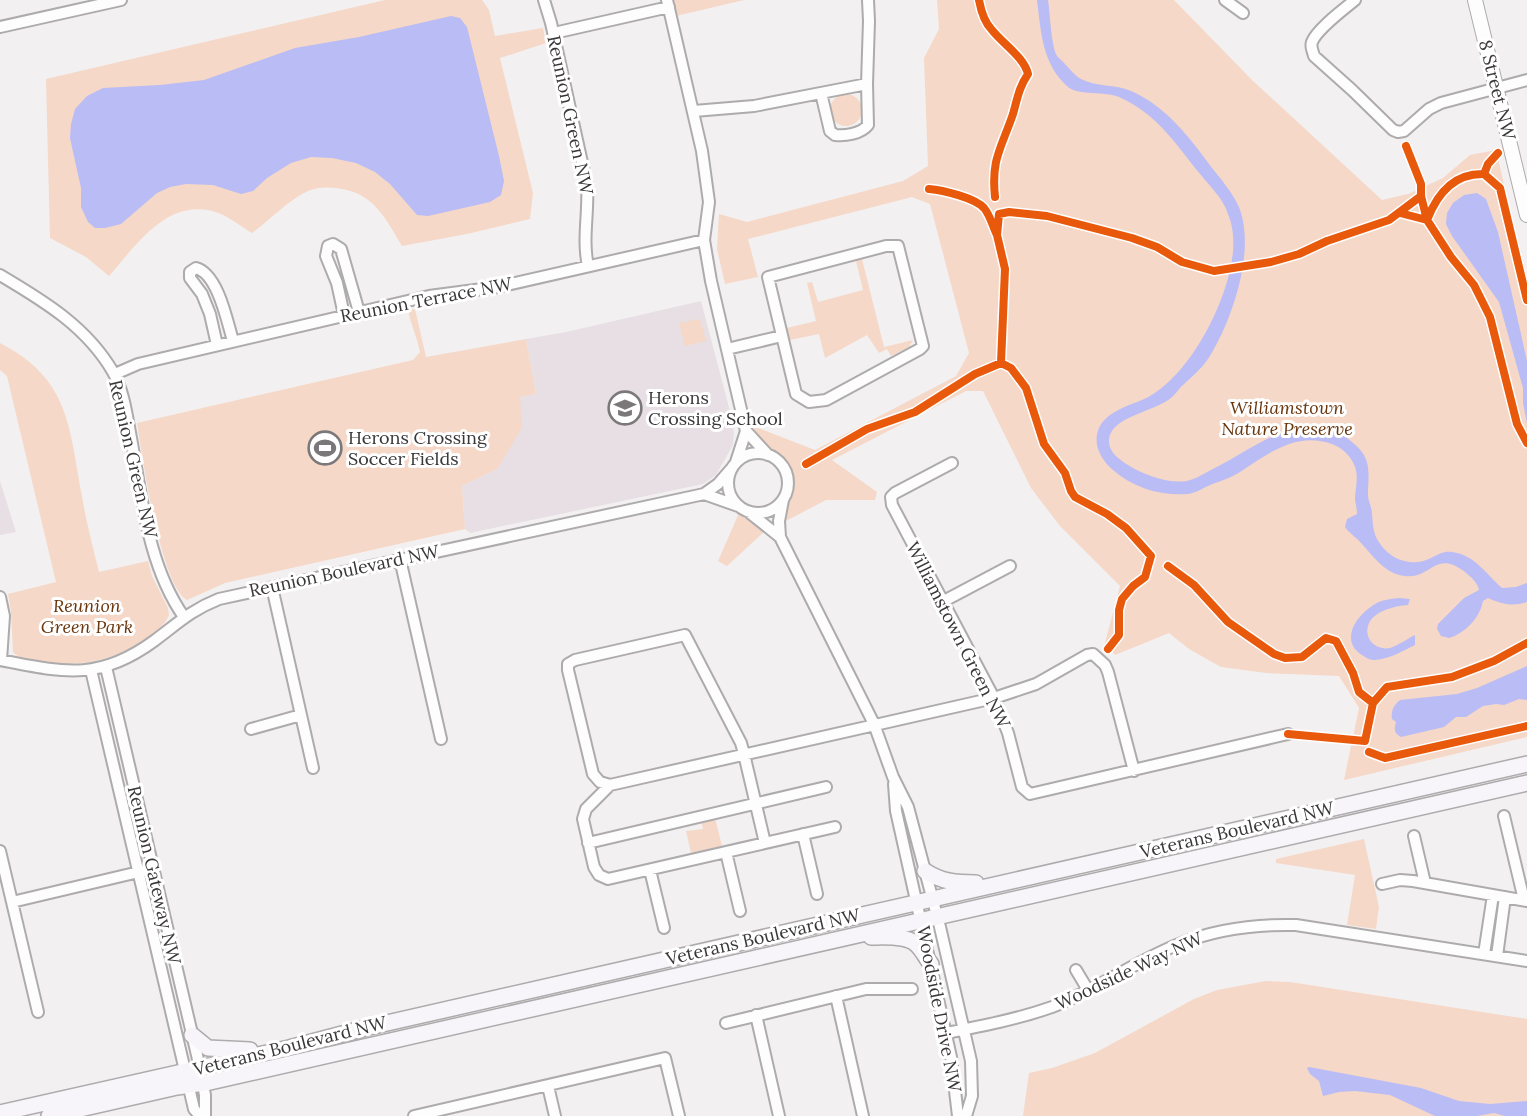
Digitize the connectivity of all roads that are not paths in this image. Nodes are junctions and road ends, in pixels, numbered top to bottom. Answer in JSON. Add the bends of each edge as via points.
{"nodes":[{"id":1,"x":121,"y":0,"type":"edge"},
{"id":2,"x":544,"y":0,"type":"edge"},
{"id":3,"x":868,"y":0,"type":"edge"},
{"id":4,"x":1225,"y":0,"type":"edge"},
{"id":5,"x":1355,"y":0,"type":"edge"},
{"id":6,"x":1475,"y":0,"type":"edge"},
{"id":7,"x":668,"y":3,"type":"edge"},
{"id":8,"x":1243,"y":13,"type":"dead end"},
{"id":9,"x":0,"y":27,"type":"edge"},
{"id":10,"x":554,"y":33,"type":"junction"},
{"id":11,"x":1527,"y":80,"type":"edge"},
{"id":12,"x":867,"y":84,"type":"junction"},
{"id":13,"x":1496,"y":87,"type":"junction"},
{"id":14,"x":821,"y":93,"type":"junction"},
{"id":15,"x":694,"y":111,"type":"junction"},
{"id":16,"x":1527,"y":215,"type":"edge"},
{"id":17,"x":704,"y":240,"type":"junction"},
{"id":18,"x":588,"y":266,"type":"junction"},
{"id":19,"x":0,"y":275,"type":"edge"},
{"id":20,"x":359,"y":312,"type":"junction"},
{"id":21,"x":344,"y":315,"type":"junction"},
{"id":22,"x":782,"y":336,"type":"junction"},
{"id":23,"x":233,"y":341,"type":"junction"},
{"id":24,"x":218,"y":345,"type":"junction"},
{"id":25,"x":727,"y":349,"type":"junction"},
{"id":26,"x":114,"y":374,"type":"junction"},
{"id":27,"x":746,"y":431,"type":"junction"},
{"id":28,"x":768,"y":454,"type":"junction"},
{"id":29,"x":952,"y":463,"type":"dead end"},
{"id":30,"x":734,"y":466,"type":"junction"},
{"id":31,"x":704,"y":494,"type":"junction"},
{"id":32,"x":783,"y":500,"type":"junction"},
{"id":33,"x":739,"y":506,"type":"junction"},
{"id":34,"x":749,"y":512,"type":"junction"},
{"id":35,"x":780,"y":537,"type":"junction"},
{"id":36,"x":400,"y":559,"type":"junction"},
{"id":37,"x":1010,"y":566,"type":"dead end"},
{"id":38,"x":272,"y":587,"type":"junction"},
{"id":39,"x":0,"y":597,"type":"edge"},
{"id":40,"x":942,"y":602,"type":"junction"},
{"id":41,"x":184,"y":617,"type":"junction"},
{"id":42,"x":0,"y":660,"type":"edge"},
{"id":43,"x":106,"y":668,"type":"junction"},
{"id":44,"x":91,"y":670,"type":"junction"},
{"id":45,"x":994,"y":698,"type":"junction"},
{"id":46,"x":301,"y":715,"type":"junction"},
{"id":47,"x":874,"y":724,"type":"junction"},
{"id":48,"x":251,"y":729,"type":"dead end"},
{"id":49,"x":1288,"y":734,"type":"dead end"},
{"id":50,"x":441,"y":739,"type":"dead end"},
{"id":51,"x":744,"y":754,"type":"junction"},
{"id":52,"x":1527,"y":764,"type":"edge"},
{"id":53,"x":313,"y":768,"type":"dead end"},
{"id":54,"x":1134,"y":771,"type":"junction"},
{"id":55,"x":893,"y":777,"type":"junction"},
{"id":56,"x":1527,"y":783,"type":"edge"},
{"id":57,"x":610,"y":785,"type":"junction"},
{"id":58,"x":826,"y":787,"type":"dead end"},
{"id":59,"x":756,"y":804,"type":"junction"},
{"id":60,"x":1504,"y":816,"type":"dead end"},
{"id":61,"x":835,"y":827,"type":"dead end"},
{"id":62,"x":803,"y":834,"type":"junction"},
{"id":63,"x":1414,"y":836,"type":"dead end"},
{"id":64,"x":588,"y":843,"type":"junction"},
{"id":65,"x":765,"y":843,"type":"junction"},
{"id":66,"x":0,"y":851,"type":"edge"},
{"id":67,"x":726,"y":852,"type":"junction"},
{"id":68,"x":153,"y":869,"type":"junction"},
{"id":69,"x":650,"y":870,"type":"junction"},
{"id":70,"x":925,"y":870,"type":"junction"},
{"id":71,"x":139,"y":872,"type":"junction"},
{"id":72,"x":1006,"y":882,"type":"junction"},
{"id":73,"x":1425,"y":883,"type":"junction"},
{"id":74,"x":1382,"y":884,"type":"dead end"},
{"id":75,"x":817,"y":894,"type":"dead end"},
{"id":76,"x":1493,"y":895,"type":"junction"},
{"id":77,"x":1505,"y":897,"type":"junction"},
{"id":78,"x":1525,"y":900,"type":"edge"},
{"id":79,"x":925,"y":901,"type":"junction"},
{"id":80,"x":12,"y":902,"type":"junction"},
{"id":81,"x":740,"y":911,"type":"dead end"},
{"id":82,"x":937,"y":917,"type":"junction"},
{"id":83,"x":921,"y":920,"type":"junction"},
{"id":84,"x":664,"y":928,"type":"dead end"},
{"id":85,"x":844,"y":938,"type":"junction"},
{"id":86,"x":1484,"y":954,"type":"junction"},
{"id":87,"x":1497,"y":956,"type":"junction"},
{"id":88,"x":1527,"y":961,"type":"edge"},
{"id":89,"x":931,"y":964,"type":"junction"},
{"id":90,"x":1076,"y":970,"type":"dead end"},
{"id":91,"x":912,"y":989,"type":"dead end"},
{"id":92,"x":1088,"y":990,"type":"junction"},
{"id":93,"x":836,"y":996,"type":"junction"},
{"id":94,"x":38,"y":1011,"type":"dead end"},
{"id":95,"x":756,"y":1015,"type":"junction"},
{"id":96,"x":726,"y":1023,"type":"dead end"},
{"id":97,"x":964,"y":1029,"type":"junction"},
{"id":98,"x":946,"y":1033,"type":"junction"},
{"id":99,"x":192,"y":1035,"type":"junction"},
{"id":100,"x":290,"y":1048,"type":"junction"},
{"id":101,"x":194,"y":1077,"type":"junction"},
{"id":102,"x":548,"y":1086,"type":"junction"},
{"id":103,"x":0,"y":1113,"type":"edge"},
{"id":104,"x":429,"y":1114,"type":"edge"},
{"id":105,"x":49,"y":1116,"type":"edge"},
{"id":106,"x":202,"y":1116,"type":"edge"},
{"id":107,"x":414,"y":1116,"type":"edge"},
{"id":108,"x":555,"y":1116,"type":"edge"},
{"id":109,"x":679,"y":1116,"type":"edge"},
{"id":110,"x":779,"y":1116,"type":"edge"},
{"id":111,"x":863,"y":1116,"type":"edge"},
{"id":112,"x":958,"y":1116,"type":"edge"},
{"id":113,"x":966,"y":1116,"type":"edge"}],
"edges":[{"from":1,"to":9,"type":"street"},
{"from":2,"to":10,"type":"street","name":"Reunion Green NW"},
{"from":3,"to":12,"type":"street"},
{"from":4,"to":8,"type":"street"},
{"from":5,"to":13,"type":"street","via":[[1313,40],[1312,50],[1393,130],[1404,131],[1441,103]]},
{"from":6,"to":13,"type":"street","name":"8 Street NW"},
{"from":7,"to":10,"type":"street"},
{"from":7,"to":15,"type":"street"},
{"from":10,"to":18,"type":"street","name":"Reunion Green NW","via":[[587,185]]},
{"from":11,"to":13,"type":"street"},
{"from":12,"to":14,"type":"street"},
{"from":12,"to":14,"type":"street","via":[[868,125],[852,133],[835,135],[830,131]]},
{"from":13,"to":16,"type":"street","name":"8 Street NW"},
{"from":14,"to":15,"type":"street","via":[[754,106]]},
{"from":15,"to":17,"type":"street","via":[[709,202]]},
{"from":17,"to":18,"type":"street","name":"Reunion Terrace NW"},
{"from":17,"to":25,"type":"street"},
{"from":18,"to":20,"type":"street","name":"Reunion Terrace NW"},
{"from":19,"to":26,"type":"street","name":"Reunion Green NW","via":[[59,311],[95,346]]},
{"from":20,"to":21,"type":"street","name":"Reunion Terrace NW"},
{"from":20,"to":21,"type":"street","via":[[341,249],[333,244],[328,246],[326,256]]},
{"from":21,"to":23,"type":"street","name":"Reunion Terrace NW"},
{"from":22,"to":22,"type":"street","via":[[796,394],[810,402],[826,400],[920,349],[921,337],[898,246],[768,277]]},
{"from":22,"to":25,"type":"street"},
{"from":23,"to":24,"type":"street","name":"Reunion Terrace NW"},
{"from":23,"to":24,"type":"street","via":[[209,275],[196,267],[190,278],[206,304]]},
{"from":24,"to":26,"type":"street","name":"Reunion Terrace NW","via":[[138,364]]},
{"from":25,"to":27,"type":"street"},
{"from":26,"to":41,"type":"street","name":"Reunion Green NW","via":[[158,562]]},
{"from":27,"to":28,"type":"street"},
{"from":27,"to":30,"type":"street"},
{"from":28,"to":30,"type":"street","via":[[749,454]]},
{"from":28,"to":32,"type":"street","via":[[778,460],[788,476],[789,487]]},
{"from":29,"to":40,"type":"street","name":"Williamstown Green NW","via":[[891,497],[894,511]]},
{"from":30,"to":31,"type":"street","name":"Reunion Boulevard NW"},
{"from":30,"to":33,"type":"street","via":[[728,487]]},
{"from":31,"to":33,"type":"street"},
{"from":31,"to":36,"type":"street","name":"Reunion Boulevard NW"},
{"from":32,"to":34,"type":"street","via":[[767,512]]},
{"from":32,"to":35,"type":"street"},
{"from":33,"to":34,"type":"street"},
{"from":34,"to":35,"type":"street"},
{"from":35,"to":47,"type":"street"},
{"from":36,"to":38,"type":"street","name":"Reunion Boulevard NW"},
{"from":36,"to":50,"type":"street"},
{"from":37,"to":40,"type":"street"},
{"from":38,"to":41,"type":"street","name":"Reunion Boulevard NW","via":[[219,599]]},
{"from":38,"to":46,"type":"street"},
{"from":39,"to":42,"type":"street","via":[[4,616]]},
{"from":40,"to":45,"type":"street","name":"Williamstown Green NW"},
{"from":41,"to":43,"type":"street","name":"Reunion Boulevard NW","via":[[130,658]]},
{"from":42,"to":44,"type":"street","name":"Reunion Boulevard NW","via":[[43,669]]},
{"from":43,"to":44,"type":"street","name":"Reunion Boulevard NW"},
{"from":43,"to":68,"type":"street","name":"Reunion Gateway NW"},
{"from":44,"to":71,"type":"street","name":"Reunion Gateway NW"},
{"from":45,"to":47,"type":"street"},
{"from":45,"to":54,"type":"street","name":"Williamstown Green NW","via":[[1022,788],[1030,794]]},
{"from":45,"to":54,"type":"street","via":[[1036,684],[1093,654],[1108,672]]},
{"from":46,"to":48,"type":"street"},
{"from":46,"to":53,"type":"street"},
{"from":47,"to":51,"type":"street"},
{"from":47,"to":55,"type":"street"},
{"from":49,"to":54,"type":"street","name":"Williamstown Green NW"},
{"from":51,"to":57,"type":"street"},
{"from":51,"to":57,"type":"street","via":[[690,642],[685,635],[678,635],[568,664],[593,774],[600,783]]},
{"from":51,"to":59,"type":"street"},
{"from":52,"to":72,"type":"main road","name":"Veterans Boulevard NW"},
{"from":55,"to":70,"type":"street","via":[[908,807]]},
{"from":55,"to":79,"type":"street","via":[[896,811]]},
{"from":56,"to":82,"type":"main road","name":"Veterans Boulevard NW"},
{"from":57,"to":64,"type":"street","via":[[586,809],[583,819]]},
{"from":58,"to":59,"type":"street"},
{"from":59,"to":64,"type":"street"},
{"from":59,"to":65,"type":"street"},
{"from":60,"to":78,"type":"street"},
{"from":61,"to":62,"type":"street"},
{"from":62,"to":65,"type":"street"},
{"from":62,"to":75,"type":"street"},
{"from":63,"to":73,"type":"street"},
{"from":64,"to":69,"type":"street","via":[[594,867],[604,878]]},
{"from":65,"to":67,"type":"street"},
{"from":66,"to":80,"type":"street"},
{"from":67,"to":69,"type":"street"},
{"from":67,"to":81,"type":"street"},
{"from":68,"to":71,"type":"street"},
{"from":68,"to":99,"type":"street","name":"Reunion Gateway NW"},
{"from":69,"to":84,"type":"street"},
{"from":70,"to":72,"type":"main road","via":[[950,883]]},
{"from":70,"to":79,"type":"street"},
{"from":71,"to":80,"type":"street"},
{"from":71,"to":101,"type":"street","name":"Reunion Gateway NW"},
{"from":72,"to":79,"type":"main road","name":"Veterans Boulevard NW"},
{"from":73,"to":74,"type":"street","via":[[1405,880]]},
{"from":73,"to":76,"type":"street"},
{"from":76,"to":77,"type":"street"},
{"from":76,"to":86,"type":"street"},
{"from":77,"to":78,"type":"street"},
{"from":77,"to":87,"type":"street"},
{"from":79,"to":82,"type":"street","name":"Woodside Drive NW"},
{"from":79,"to":83,"type":"street","name":"Woodside Drive NW"},
{"from":79,"to":100,"type":"main road","name":"Veterans Boulevard NW"},
{"from":80,"to":94,"type":"street"},
{"from":82,"to":83,"type":"main road","name":"Veterans Boulevard NW"},
{"from":82,"to":97,"type":"street","name":"Woodside Drive NW"},
{"from":83,"to":85,"type":"main road","name":"Veterans Boulevard NW"},
{"from":83,"to":89,"type":"street","name":"Woodside Drive NW"},
{"from":85,"to":89,"type":"main road","via":[[911,940]]},
{"from":85,"to":101,"type":"main road","name":"Veterans Boulevard NW"},
{"from":86,"to":87,"type":"street","name":"Woodside Way NW"},
{"from":86,"to":92,"type":"street","name":"Woodside Way NW","via":[[1268,924],[1179,944]]},
{"from":87,"to":88,"type":"street","name":"Woodside Way NW"},
{"from":89,"to":98,"type":"street","name":"Woodside Drive NW"},
{"from":90,"to":92,"type":"street"},
{"from":91,"to":93,"type":"street","via":[[881,988]]},
{"from":92,"to":97,"type":"street","name":"Woodside Way NW","via":[[1028,1015]]},
{"from":93,"to":95,"type":"street"},
{"from":93,"to":111,"type":"street"},
{"from":95,"to":96,"type":"street"},
{"from":95,"to":110,"type":"street"},
{"from":97,"to":98,"type":"street","name":"Woodside Way NW"},
{"from":97,"to":113,"type":"street","name":"Woodside Drive NW","via":[[973,1083]]},
{"from":98,"to":112,"type":"street","name":"Woodside Drive NW"},
{"from":99,"to":100,"type":"main road","via":[[208,1048]]},
{"from":99,"to":101,"type":"street","name":"Reunion Gateway NW"},
{"from":100,"to":101,"type":"main road","name":"Veterans Boulevard NW"},
{"from":101,"to":103,"type":"main road","name":"Veterans Boulevard NW"},
{"from":101,"to":105,"type":"main road","name":"Veterans Boulevard NW"},
{"from":101,"to":106,"type":"street","via":[[194,1109]]},
{"from":102,"to":104,"type":"street"},
{"from":102,"to":108,"type":"street"},
{"from":102,"to":109,"type":"street","via":[[665,1058]]},
{"from":104,"to":107,"type":"street"}]}
